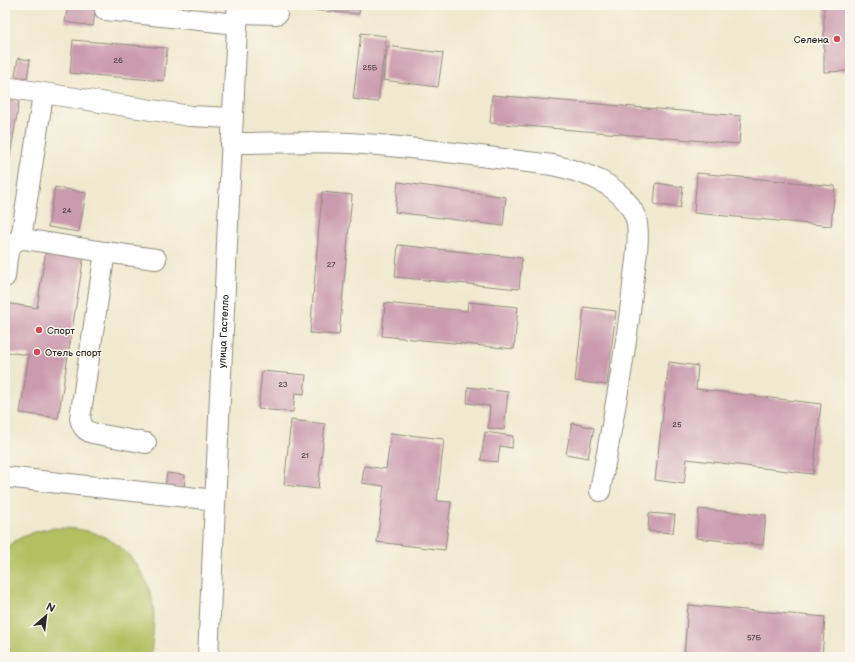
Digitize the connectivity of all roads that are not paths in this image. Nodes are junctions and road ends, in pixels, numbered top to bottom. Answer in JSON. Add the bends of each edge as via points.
{"nodes":[{"id":1,"x":105,"y":10,"type":"dead end"},
{"id":2,"x":237,"y":14,"type":"edge"},
{"id":3,"x":277,"y":14,"type":"dead end"},
{"id":4,"x":6,"y":87,"type":"edge"},
{"id":5,"x":44,"y":94,"type":"junction"},
{"id":6,"x":232,"y":118,"type":"junction"},
{"id":7,"x":231,"y":144,"type":"junction"},
{"id":8,"x":22,"y":232,"type":"dead end"},
{"id":9,"x":105,"y":252,"type":"junction"},
{"id":10,"x":156,"y":259,"type":"dead end"},
{"id":11,"x":5,"y":277,"type":"edge"},
{"id":12,"x":146,"y":443,"type":"dead end"},
{"id":13,"x":5,"y":477,"type":"edge"},
{"id":14,"x":600,"y":491,"type":"dead end"},
{"id":15,"x":215,"y":500,"type":"junction"},
{"id":16,"x":208,"y":657,"type":"edge"}],
"edges":[{"from":1,"to":2,"type":"street"},
{"from":2,"to":3,"type":"street"},
{"from":2,"to":6,"type":"street","name":"улица Гастелло"},
{"from":4,"to":5,"type":"street"},
{"from":5,"to":6,"type":"street","via":[[190,116]]},
{"from":5,"to":8,"type":"street"},
{"from":6,"to":7,"type":"street","name":"улица Гастелло"},
{"from":7,"to":14,"type":"street","via":[[362,144],[553,165],[576,170],[615,190],[628,203],[635,217],[638,240],[630,320]]},
{"from":7,"to":15,"type":"street","name":"улица Гастелло"},
{"from":9,"to":10,"type":"street"},
{"from":9,"to":11,"type":"street","via":[[18,239],[9,247]]},
{"from":9,"to":12,"type":"street","via":[[80,418],[86,430],[92,433]]},
{"from":13,"to":15,"type":"street"},
{"from":15,"to":16,"type":"street","name":"улица Гастелло"}]}
